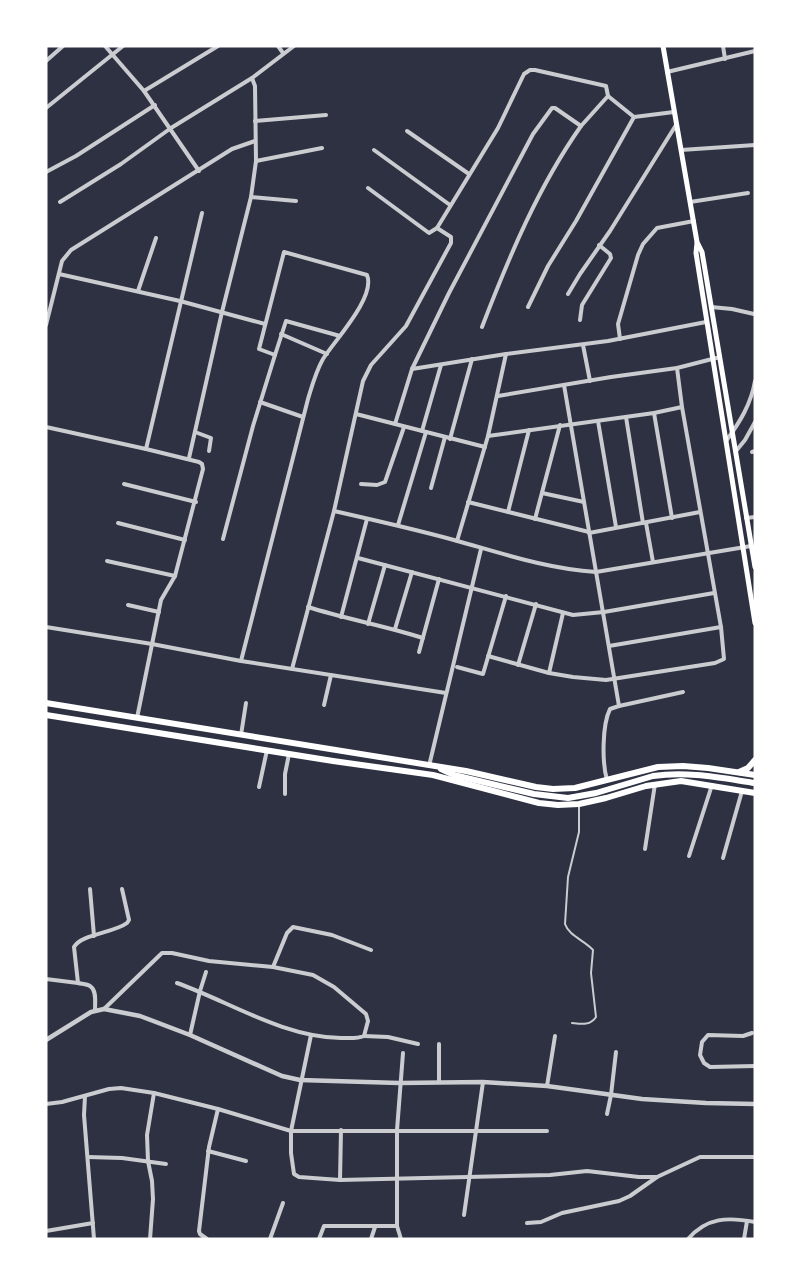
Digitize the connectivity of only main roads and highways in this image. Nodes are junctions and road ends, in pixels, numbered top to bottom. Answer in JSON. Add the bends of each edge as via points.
{"nodes":[{"id":1,"x":663,"y":46,"type":"edge"},
{"id":2,"x":697,"y":242,"type":"junction"},
{"id":3,"x":755,"y":567,"type":"edge"},
{"id":4,"x":755,"y":623,"type":"edge"},
{"id":5,"x":46,"y":703,"type":"edge"},
{"id":6,"x":46,"y":715,"type":"edge"},
{"id":7,"x":755,"y":760,"type":"edge"},
{"id":8,"x":432,"y":766,"type":"junction"},
{"id":9,"x":738,"y":773,"type":"junction"},
{"id":10,"x":433,"y":775,"type":"junction"},
{"id":11,"x":454,"y":775,"type":"junction"},
{"id":12,"x":754,"y":775,"type":"edge"},
{"id":13,"x":755,"y":782,"type":"edge"},
{"id":14,"x":743,"y":791,"type":"junction"},
{"id":15,"x":755,"y":793,"type":"edge"},
{"id":16,"x":755,"y":798,"type":"edge"}],
"edges":[{"from":1,"to":2,"type":"main road"},
{"from":2,"to":3,"type":"main road","via":[[702,252]]},
{"from":2,"to":4,"type":"main road","via":[[706,322]]},
{"from":5,"to":8,"type":"highway"},
{"from":6,"to":10,"type":"highway"},
{"from":7,"to":9,"type":"highway"},
{"from":7,"to":12,"type":"main road"},
{"from":8,"to":9,"type":"highway","via":[[553,789],[575,788],[675,766]]},
{"from":8,"to":11,"type":"highway"},
{"from":9,"to":12,"type":"highway"},
{"from":10,"to":11,"type":"highway"},
{"from":10,"to":14,"type":"highway","via":[[558,805],[579,804],[654,784],[681,781]]},
{"from":11,"to":13,"type":"highway","via":[[562,798],[673,774]]},
{"from":14,"to":15,"type":"highway"},
{"from":14,"to":16,"type":"highway"}]}
